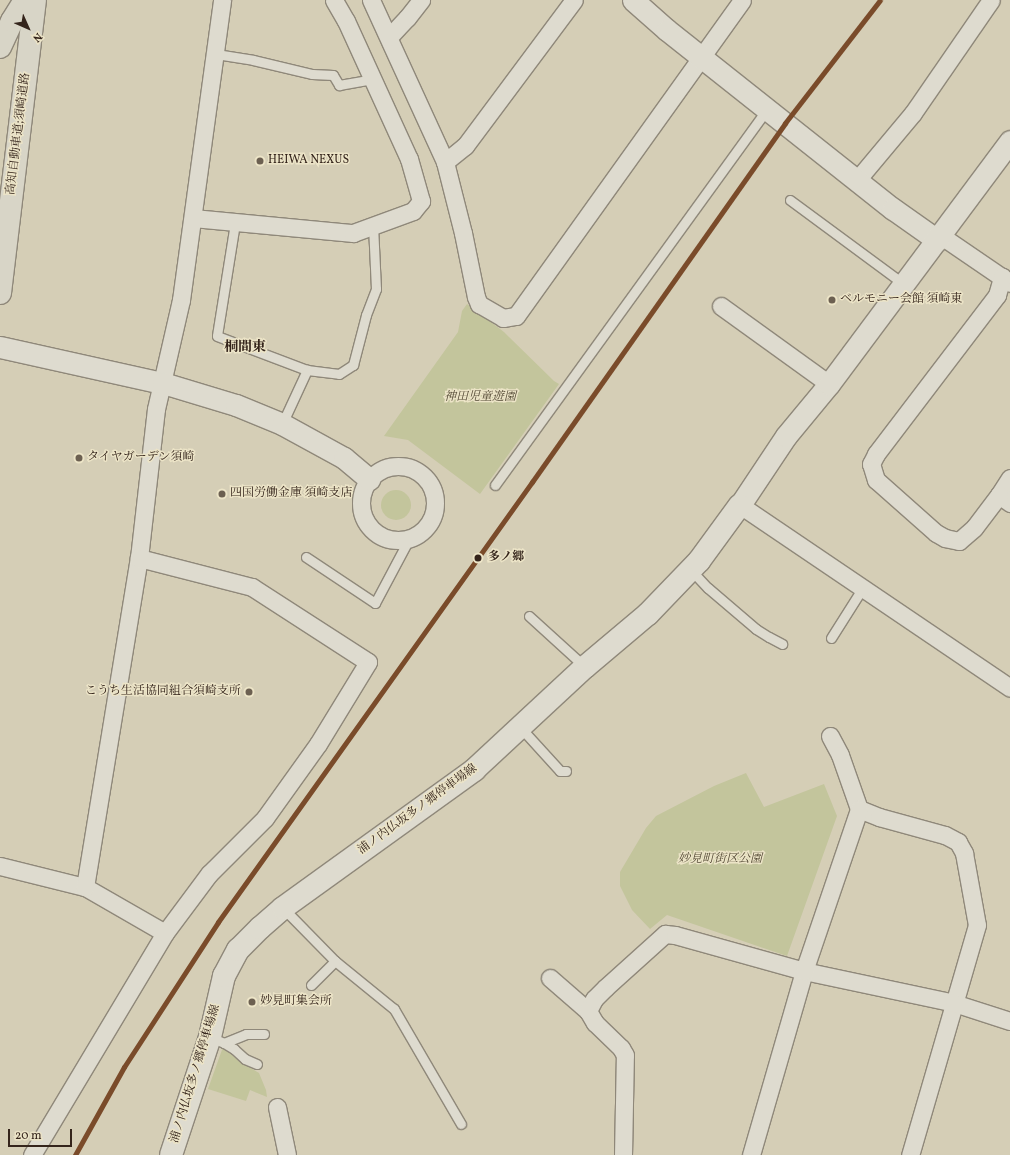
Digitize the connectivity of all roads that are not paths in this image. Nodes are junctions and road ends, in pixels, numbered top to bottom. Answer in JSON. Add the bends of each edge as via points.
{"nodes":[{"id":1,"x":25,"y":0,"type":"edge"},
{"id":2,"x":35,"y":0,"type":"edge"},
{"id":3,"x":222,"y":0,"type":"edge"},
{"id":4,"x":334,"y":0,"type":"edge"},
{"id":5,"x":371,"y":0,"type":"edge"},
{"id":6,"x":421,"y":0,"type":"edge"},
{"id":7,"x":574,"y":0,"type":"edge"},
{"id":8,"x":633,"y":0,"type":"edge"},
{"id":9,"x":742,"y":0,"type":"edge"},
{"id":10,"x":990,"y":0,"type":"edge"},
{"id":11,"x":389,"y":37,"type":"junction"},
{"id":12,"x":0,"y":47,"type":"edge"},
{"id":13,"x":216,"y":54,"type":"junction"},
{"id":14,"x":702,"y":56,"type":"junction"},
{"id":15,"x":372,"y":78,"type":"junction"},
{"id":16,"x":767,"y":109,"type":"junction"},
{"id":17,"x":1010,"y":141,"type":"edge"},
{"id":18,"x":445,"y":162,"type":"junction"},
{"id":19,"x":858,"y":180,"type":"junction"},
{"id":20,"x":790,"y":200,"type":"dead end"},
{"id":21,"x":193,"y":218,"type":"junction"},
{"id":22,"x":235,"y":223,"type":"junction"},
{"id":23,"x":373,"y":225,"type":"junction"},
{"id":24,"x":938,"y":237,"type":"junction"},
{"id":25,"x":1006,"y":280,"type":"edge"},
{"id":26,"x":904,"y":284,"type":"junction"},
{"id":27,"x":0,"y":293,"type":"edge"},
{"id":28,"x":722,"y":306,"type":"dead end"},
{"id":29,"x":0,"y":347,"type":"edge"},
{"id":30,"x":307,"y":370,"type":"junction"},
{"id":31,"x":163,"y":383,"type":"junction"},
{"id":32,"x":829,"y":384,"type":"junction"},
{"id":33,"x":282,"y":424,"type":"junction"},
{"id":34,"x":1010,"y":478,"type":"edge"},
{"id":35,"x":369,"y":479,"type":"junction"},
{"id":36,"x":496,"y":485,"type":"dead end"},
{"id":37,"x":1005,"y":499,"type":"edge"},
{"id":38,"x":740,"y":506,"type":"junction"},
{"id":39,"x":409,"y":539,"type":"junction"},
{"id":40,"x":306,"y":557,"type":"dead end"},
{"id":41,"x":139,"y":558,"type":"junction"},
{"id":42,"x":690,"y":570,"type":"junction"},
{"id":43,"x":862,"y":589,"type":"junction"},
{"id":44,"x":529,"y":616,"type":"dead end"},
{"id":45,"x":831,"y":638,"type":"dead end"},
{"id":46,"x":782,"y":644,"type":"dead end"},
{"id":47,"x":585,"y":667,"type":"junction"},
{"id":48,"x":1010,"y":688,"type":"edge"},
{"id":49,"x":520,"y":727,"type":"junction"},
{"id":50,"x":830,"y":736,"type":"dead end"},
{"id":51,"x":566,"y":771,"type":"dead end"},
{"id":52,"x":859,"y":809,"type":"junction"},
{"id":53,"x":0,"y":866,"type":"edge"},
{"id":54,"x":85,"y":887,"type":"junction"},
{"id":55,"x":283,"y":908,"type":"junction"},
{"id":56,"x":165,"y":933,"type":"junction"},
{"id":57,"x":335,"y":961,"type":"junction"},
{"id":58,"x":804,"y":971,"type":"junction"},
{"id":59,"x":550,"y":978,"type":"dead end"},
{"id":60,"x":311,"y":985,"type":"dead end"},
{"id":61,"x":954,"y":1003,"type":"junction"},
{"id":62,"x":588,"y":1010,"type":"junction"},
{"id":63,"x":1010,"y":1021,"type":"edge"},
{"id":64,"x":264,"y":1034,"type":"dead end"},
{"id":65,"x":217,"y":1040,"type":"junction"},
{"id":66,"x":257,"y":1064,"type":"dead end"},
{"id":67,"x":278,"y":1107,"type":"dead end"},
{"id":68,"x":461,"y":1124,"type":"dead end"},
{"id":69,"x":32,"y":1155,"type":"edge"},
{"id":70,"x":171,"y":1155,"type":"edge"},
{"id":71,"x":287,"y":1155,"type":"edge"},
{"id":72,"x":623,"y":1155,"type":"edge"},
{"id":73,"x":751,"y":1155,"type":"edge"},
{"id":74,"x":910,"y":1155,"type":"edge"}],
"edges":[{"from":1,"to":12,"type":"highway"},
{"from":2,"to":27,"type":"highway","name":"高知自動車道;須崎道路"},
{"from":3,"to":13,"type":"street"},
{"from":4,"to":15,"type":"street"},
{"from":5,"to":11,"type":"street"},
{"from":6,"to":11,"type":"street"},
{"from":7,"to":18,"type":"street","via":[[465,146]]},
{"from":8,"to":14,"type":"street"},
{"from":9,"to":14,"type":"street"},
{"from":10,"to":19,"type":"street","via":[[913,113]]},
{"from":11,"to":18,"type":"street"},
{"from":13,"to":15,"type":"lane","via":[[312,74],[333,75],[339,86]]},
{"from":13,"to":21,"type":"street"},
{"from":14,"to":16,"type":"street"},
{"from":14,"to":18,"type":"street","via":[[516,316],[503,318],[479,304]]},
{"from":15,"to":23,"type":"street","via":[[409,159],[421,201],[413,211]]},
{"from":16,"to":19,"type":"street"},
{"from":16,"to":36,"type":"lane"},
{"from":17,"to":24,"type":"street"},
{"from":19,"to":24,"type":"street"},
{"from":20,"to":26,"type":"lane"},
{"from":21,"to":22,"type":"street"},
{"from":21,"to":31,"type":"street","via":[[181,300]]},
{"from":22,"to":23,"type":"street","via":[[353,233]]},
{"from":22,"to":30,"type":"lane","via":[[217,336]]},
{"from":23,"to":30,"type":"lane","via":[[376,289],[366,315],[353,365],[339,374]]},
{"from":24,"to":25,"type":"street"},
{"from":24,"to":26,"type":"street"},
{"from":25,"to":37,"type":"street","via":[[880,448],[871,464],[876,480],[945,538],[959,541]]},
{"from":26,"to":32,"type":"street"},
{"from":28,"to":32,"type":"street"},
{"from":29,"to":31,"type":"street"},
{"from":30,"to":33,"type":"lane"},
{"from":31,"to":33,"type":"street","via":[[236,405]]},
{"from":31,"to":41,"type":"street","via":[[156,409]]},
{"from":32,"to":38,"type":"street","via":[[786,436]]},
{"from":33,"to":35,"type":"street","via":[[344,458]]},
{"from":34,"to":37,"type":"street"},
{"from":35,"to":39,"type":"street","via":[[360,501],[367,524],[385,538]]},
{"from":35,"to":39,"type":"street","via":[[391,466],[403,465],[415,470],[429,482],[436,500],[434,512],[429,524]]},
{"from":38,"to":42,"type":"main road","name":"浦ノ内仏坂多ノ郷停車場線"},
{"from":38,"to":43,"type":"street"},
{"from":39,"to":40,"type":"lane","via":[[375,603]]},
{"from":41,"to":54,"type":"street"},
{"from":41,"to":56,"type":"street","via":[[252,587],[368,662],[318,744],[264,818],[209,874]]},
{"from":42,"to":46,"type":"lane","via":[[756,629]]},
{"from":42,"to":47,"type":"main road","name":"浦ノ内仏坂多ノ郷停車場線","via":[[648,614]]},
{"from":43,"to":45,"type":"lane"},
{"from":43,"to":48,"type":"street"},
{"from":44,"to":47,"type":"lane"},
{"from":47,"to":49,"type":"main road","name":"浦ノ内仏坂多ノ郷停車場線"},
{"from":49,"to":51,"type":"lane","via":[[560,771]]},
{"from":49,"to":55,"type":"main road","name":"浦ノ内仏坂多ノ郷停車場線","via":[[474,770]]},
{"from":50,"to":52,"type":"street","via":[[840,755]]},
{"from":52,"to":58,"type":"street"},
{"from":52,"to":61,"type":"street","via":[[945,835],[958,842],[964,853],[977,925]]},
{"from":53,"to":54,"type":"street"},
{"from":54,"to":56,"type":"street"},
{"from":55,"to":57,"type":"lane"},
{"from":55,"to":65,"type":"main road","name":"浦ノ内仏坂多ノ郷停車場線","via":[[238,950],[224,976]]},
{"from":56,"to":69,"type":"street"},
{"from":57,"to":60,"type":"lane"},
{"from":57,"to":68,"type":"lane","via":[[394,1009]]},
{"from":58,"to":61,"type":"street"},
{"from":58,"to":62,"type":"street","via":[[666,934],[605,988]]},
{"from":58,"to":73,"type":"street"},
{"from":59,"to":62,"type":"street"},
{"from":61,"to":63,"type":"street"},
{"from":61,"to":74,"type":"street"},
{"from":62,"to":72,"type":"street","via":[[595,1023],[625,1055]]},
{"from":64,"to":65,"type":"lane","via":[[246,1034]]},
{"from":65,"to":66,"type":"lane"},
{"from":65,"to":70,"type":"main road","name":"浦ノ内仏坂多ノ郷停車場線"},
{"from":67,"to":71,"type":"street"}]}
